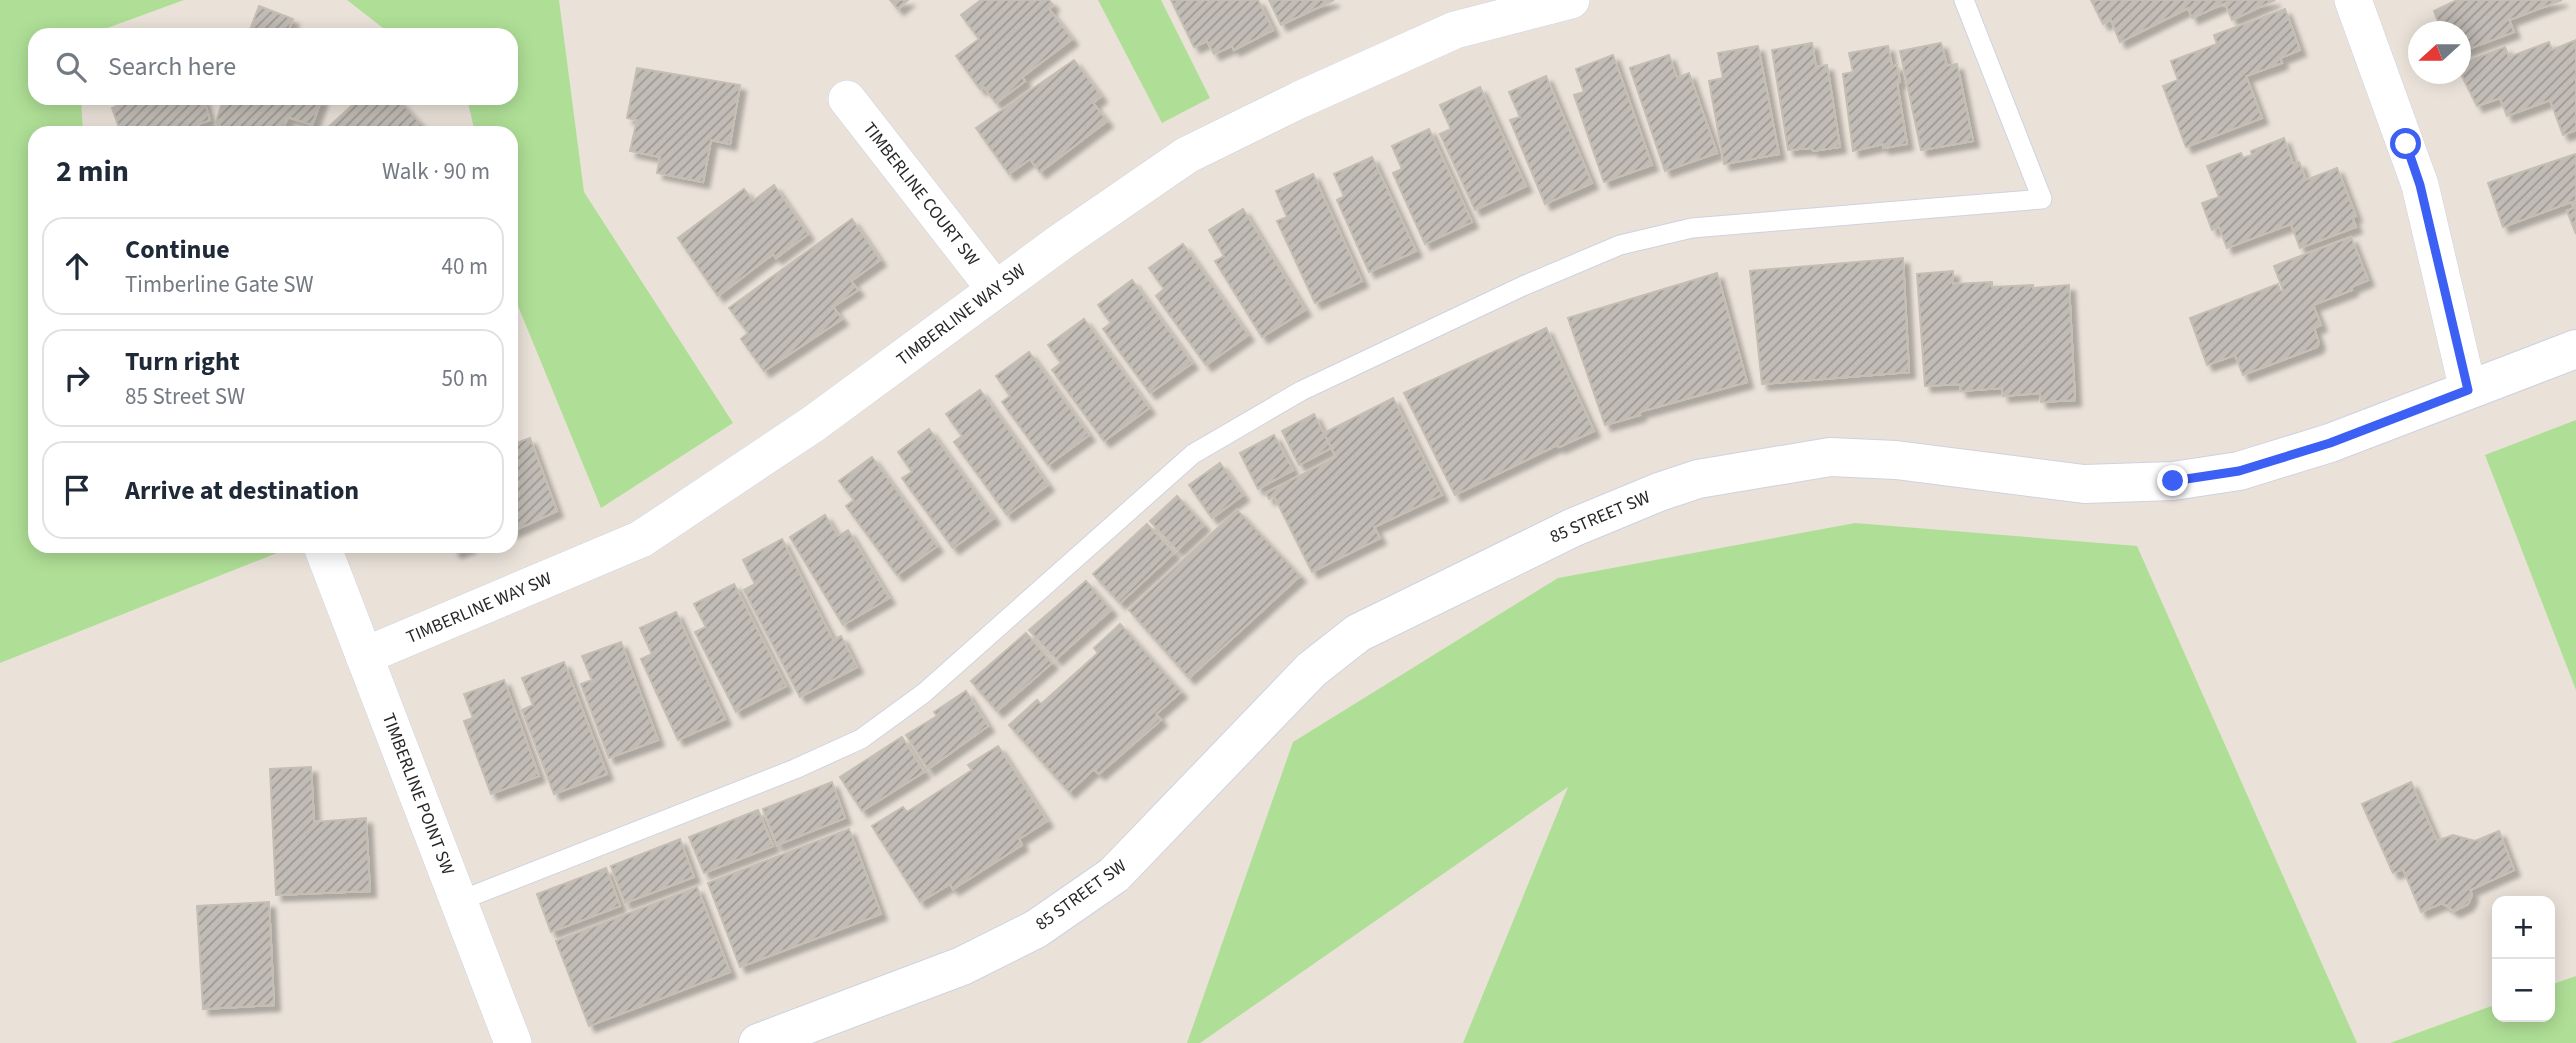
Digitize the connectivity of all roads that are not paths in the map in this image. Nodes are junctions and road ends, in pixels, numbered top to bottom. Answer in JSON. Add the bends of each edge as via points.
{"nodes":[{"id":1,"x":1571,"y":0,"type":"edge"},
{"id":2,"x":1964,"y":0,"type":"edge"},
{"id":3,"x":2353,"y":0,"type":"edge"},
{"id":4,"x":847,"y":99,"type":"dead end"},
{"id":5,"x":995,"y":289,"type":"junction"},
{"id":6,"x":2576,"y":349,"type":"edge"},
{"id":7,"x":2468,"y":390,"type":"junction"},
{"id":8,"x":325,"y":553,"type":"edge"},
{"id":9,"x":364,"y":656,"type":"junction"},
{"id":10,"x":459,"y":901,"type":"junction"},
{"id":11,"x":513,"y":1043,"type":"edge"},
{"id":12,"x":758,"y":1043,"type":"edge"}],
"edges":[{"from":1,"to":5,"type":"street","name":"TIMBERLINE WAY SW","via":[[1455,30],[1242,126],[1187,155]]},
{"from":2,"to":10,"type":"lane","via":[[2042,199],[1692,228],[1620,245],[1523,286],[1301,391],[1193,454],[924,693],[861,739]]},
{"from":3,"to":7,"type":"street","via":[[2420,185]]},
{"from":4,"to":5,"type":"street","name":"TIMBERLINE COURT SW"},
{"from":5,"to":9,"type":"street","name":"TIMBERLINE WAY SW","via":[[813,424],[641,539]]},
{"from":6,"to":7,"type":"street","name":"85 STREET SW"},
{"from":7,"to":12,"type":"street","name":"85 STREET SW","via":[[2304,451],[2239,471],[2173,481],[2084,484],[1896,460],[1829,457],[1698,479],[1659,492],[1572,528],[1358,633],[1311,670],[1114,875],[1036,929],[962,966]]},
{"from":8,"to":9,"type":"street","name":"TIMBERLINE POINT SW"},
{"from":9,"to":10,"type":"street","name":"TIMBERLINE POINT SW"},
{"from":10,"to":11,"type":"street","name":"TIMBERLINE POINT SW"}]}
